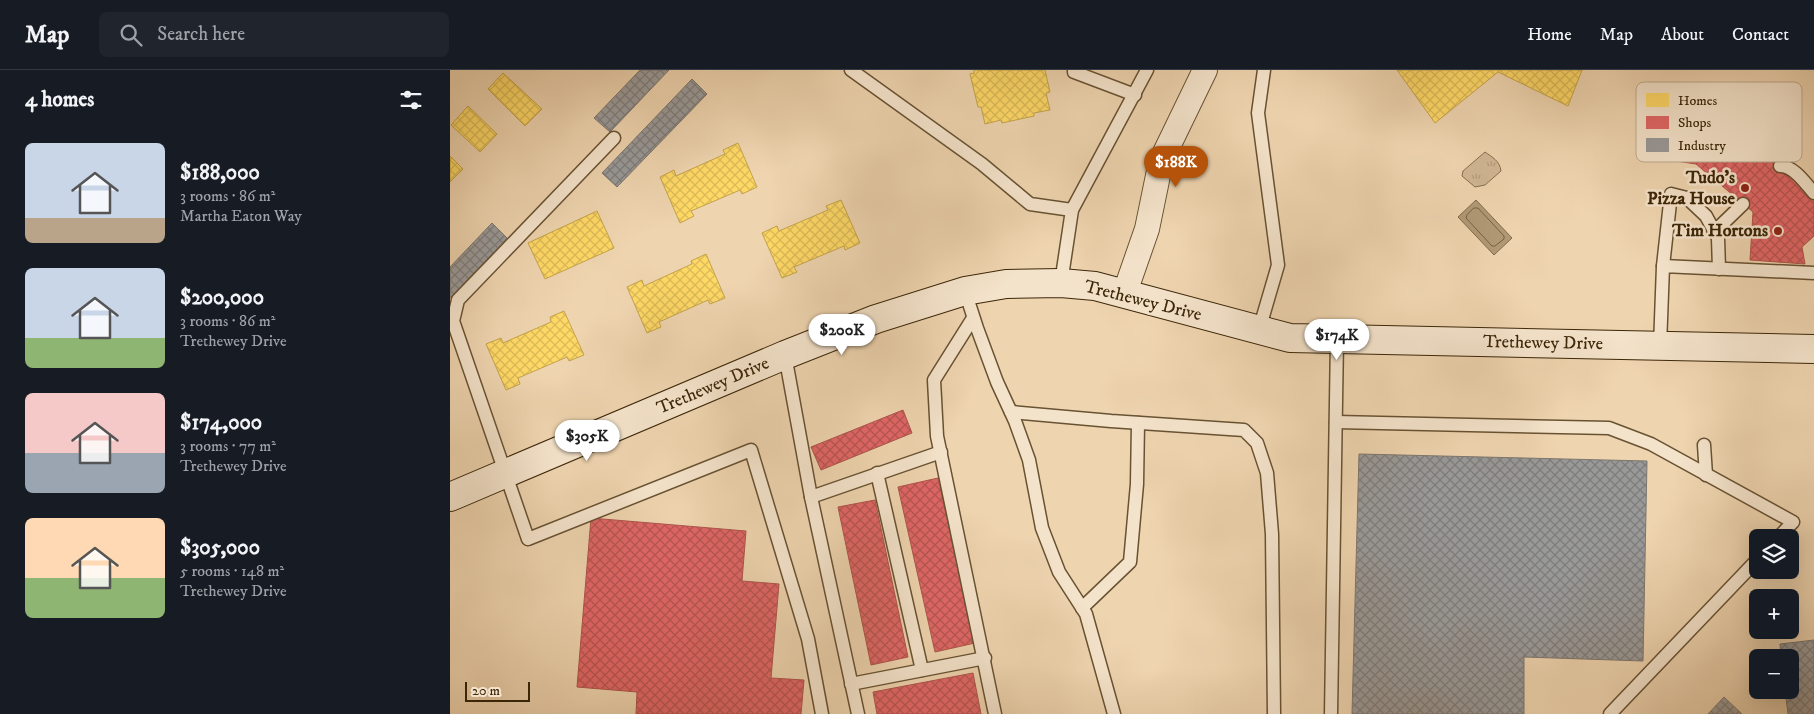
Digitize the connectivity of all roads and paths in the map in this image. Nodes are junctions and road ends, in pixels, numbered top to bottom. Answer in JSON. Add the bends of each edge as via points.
{"nodes":[{"id":1,"x":851,"y":70,"type":"edge"},
{"id":2,"x":1074,"y":70,"type":"edge"},
{"id":3,"x":1147,"y":70,"type":"edge"},
{"id":4,"x":1205,"y":70,"type":"edge"},
{"id":5,"x":1264,"y":70,"type":"edge"},
{"id":6,"x":1135,"y":95,"type":"junction"},
{"id":7,"x":614,"y":138,"type":"dead end"},
{"id":8,"x":1780,"y":166,"type":"dead end"},
{"id":9,"x":1814,"y":193,"type":"edge"},
{"id":10,"x":1743,"y":204,"type":"dead end"},
{"id":11,"x":1072,"y":210,"type":"junction"},
{"id":12,"x":1714,"y":232,"type":"junction"},
{"id":13,"x":1663,"y":266,"type":"junction"},
{"id":14,"x":1719,"y":268,"type":"junction"},
{"id":15,"x":1814,"y":273,"type":"edge"},
{"id":16,"x":1062,"y":283,"type":"junction"},
{"id":17,"x":966,"y":291,"type":"junction"},
{"id":18,"x":1124,"y":295,"type":"junction"},
{"id":19,"x":973,"y":318,"type":"junction"},
{"id":20,"x":1259,"y":330,"type":"junction"},
{"id":21,"x":1337,"y":339,"type":"junction"},
{"id":22,"x":1660,"y":346,"type":"junction"},
{"id":23,"x":1814,"y":348,"type":"edge"},
{"id":24,"x":785,"y":355,"type":"junction"},
{"id":25,"x":1011,"y":412,"type":"junction"},
{"id":26,"x":1336,"y":422,"type":"junction"},
{"id":27,"x":1138,"y":423,"type":"junction"},
{"id":28,"x":1704,"y":445,"type":"dead end"},
{"id":29,"x":941,"y":452,"type":"junction"},
{"id":30,"x":506,"y":473,"type":"junction"},
{"id":31,"x":877,"y":473,"type":"junction"},
{"id":32,"x":1706,"y":475,"type":"junction"},
{"id":33,"x":450,"y":497,"type":"edge"},
{"id":34,"x":811,"y":497,"type":"junction"},
{"id":35,"x":1786,"y":529,"type":"edge"},
{"id":36,"x":1749,"y":568,"type":"edge"},
{"id":37,"x":1082,"y":608,"type":"junction"},
{"id":38,"x":985,"y":658,"type":"junction"},
{"id":39,"x":922,"y":670,"type":"junction"},
{"id":40,"x":851,"y":684,"type":"junction"},
{"id":41,"x":822,"y":714,"type":"edge"},
{"id":42,"x":858,"y":714,"type":"edge"},
{"id":43,"x":996,"y":714,"type":"edge"},
{"id":44,"x":1114,"y":714,"type":"edge"},
{"id":45,"x":1274,"y":714,"type":"edge"},
{"id":46,"x":1331,"y":714,"type":"edge"},
{"id":47,"x":1610,"y":714,"type":"edge"}],
"edges":[{"from":1,"to":11,"type":"lane","via":[[982,164],[1030,204]]},
{"from":2,"to":6,"type":"lane"},
{"from":3,"to":6,"type":"lane"},
{"from":4,"to":18,"type":"street","via":[[1161,161],[1147,229]]},
{"from":5,"to":20,"type":"lane","via":[[1258,113],[1278,265]]},
{"from":6,"to":11,"type":"lane"},
{"from":7,"to":30,"type":"lane","via":[[458,300],[453,322]]},
{"from":8,"to":9,"type":"lane","via":[[1791,169]]},
{"from":10,"to":12,"type":"lane"},
{"from":11,"to":16,"type":"lane"},
{"from":12,"to":13,"type":"lane","via":[[1706,216],[1687,198],[1671,194]]},
{"from":12,"to":14,"type":"lane","via":[[1718,238]]},
{"from":13,"to":14,"type":"lane"},
{"from":13,"to":22,"type":"lane"},
{"from":14,"to":15,"type":"lane"},
{"from":16,"to":17,"type":"main road","name":"Trethewey Drive","via":[[1006,284]]},
{"from":16,"to":18,"type":"main road","name":"Trethewey Drive","via":[[1095,286]]},
{"from":17,"to":19,"type":"lane"},
{"from":17,"to":24,"type":"main road","name":"Trethewey Drive","via":[[876,319]]},
{"from":18,"to":20,"type":"main road","name":"Trethewey Drive"},
{"from":19,"to":25,"type":"lane"},
{"from":19,"to":29,"type":"lane","via":[[934,380]]},
{"from":20,"to":21,"type":"main road","name":"Trethewey Drive","via":[[1290,338]]},
{"from":21,"to":22,"type":"main road","name":"Trethewey Drive"},
{"from":21,"to":26,"type":"lane"},
{"from":22,"to":23,"type":"main road","name":"Trethewey Drive"},
{"from":24,"to":30,"type":"main road","name":"Trethewey Drive"},
{"from":24,"to":34,"type":"lane"},
{"from":25,"to":27,"type":"lane"},
{"from":25,"to":37,"type":"lane","via":[[1029,460],[1042,528],[1059,572]]},
{"from":26,"to":32,"type":"lane","via":[[1609,428],[1651,444]]},
{"from":26,"to":46,"type":"lane"},
{"from":27,"to":37,"type":"lane","via":[[1137,484],[1130,562]]},
{"from":27,"to":45,"type":"lane","via":[[1244,430],[1257,443],[1267,473],[1272,534]]},
{"from":28,"to":32,"type":"lane"},
{"from":29,"to":31,"type":"lane"},
{"from":29,"to":38,"type":"lane"},
{"from":30,"to":33,"type":"main road","name":"Trethewey Drive"},
{"from":30,"to":41,"type":"lane","via":[[528,539],[751,450],[808,639]]},
{"from":31,"to":34,"type":"lane"},
{"from":31,"to":39,"type":"lane"},
{"from":32,"to":35,"type":"lane","via":[[1793,522]]},
{"from":34,"to":40,"type":"lane"},
{"from":36,"to":47,"type":"lane"},
{"from":37,"to":44,"type":"lane"},
{"from":38,"to":39,"type":"lane"},
{"from":38,"to":43,"type":"lane"},
{"from":39,"to":40,"type":"lane"},
{"from":40,"to":42,"type":"lane"}]}
